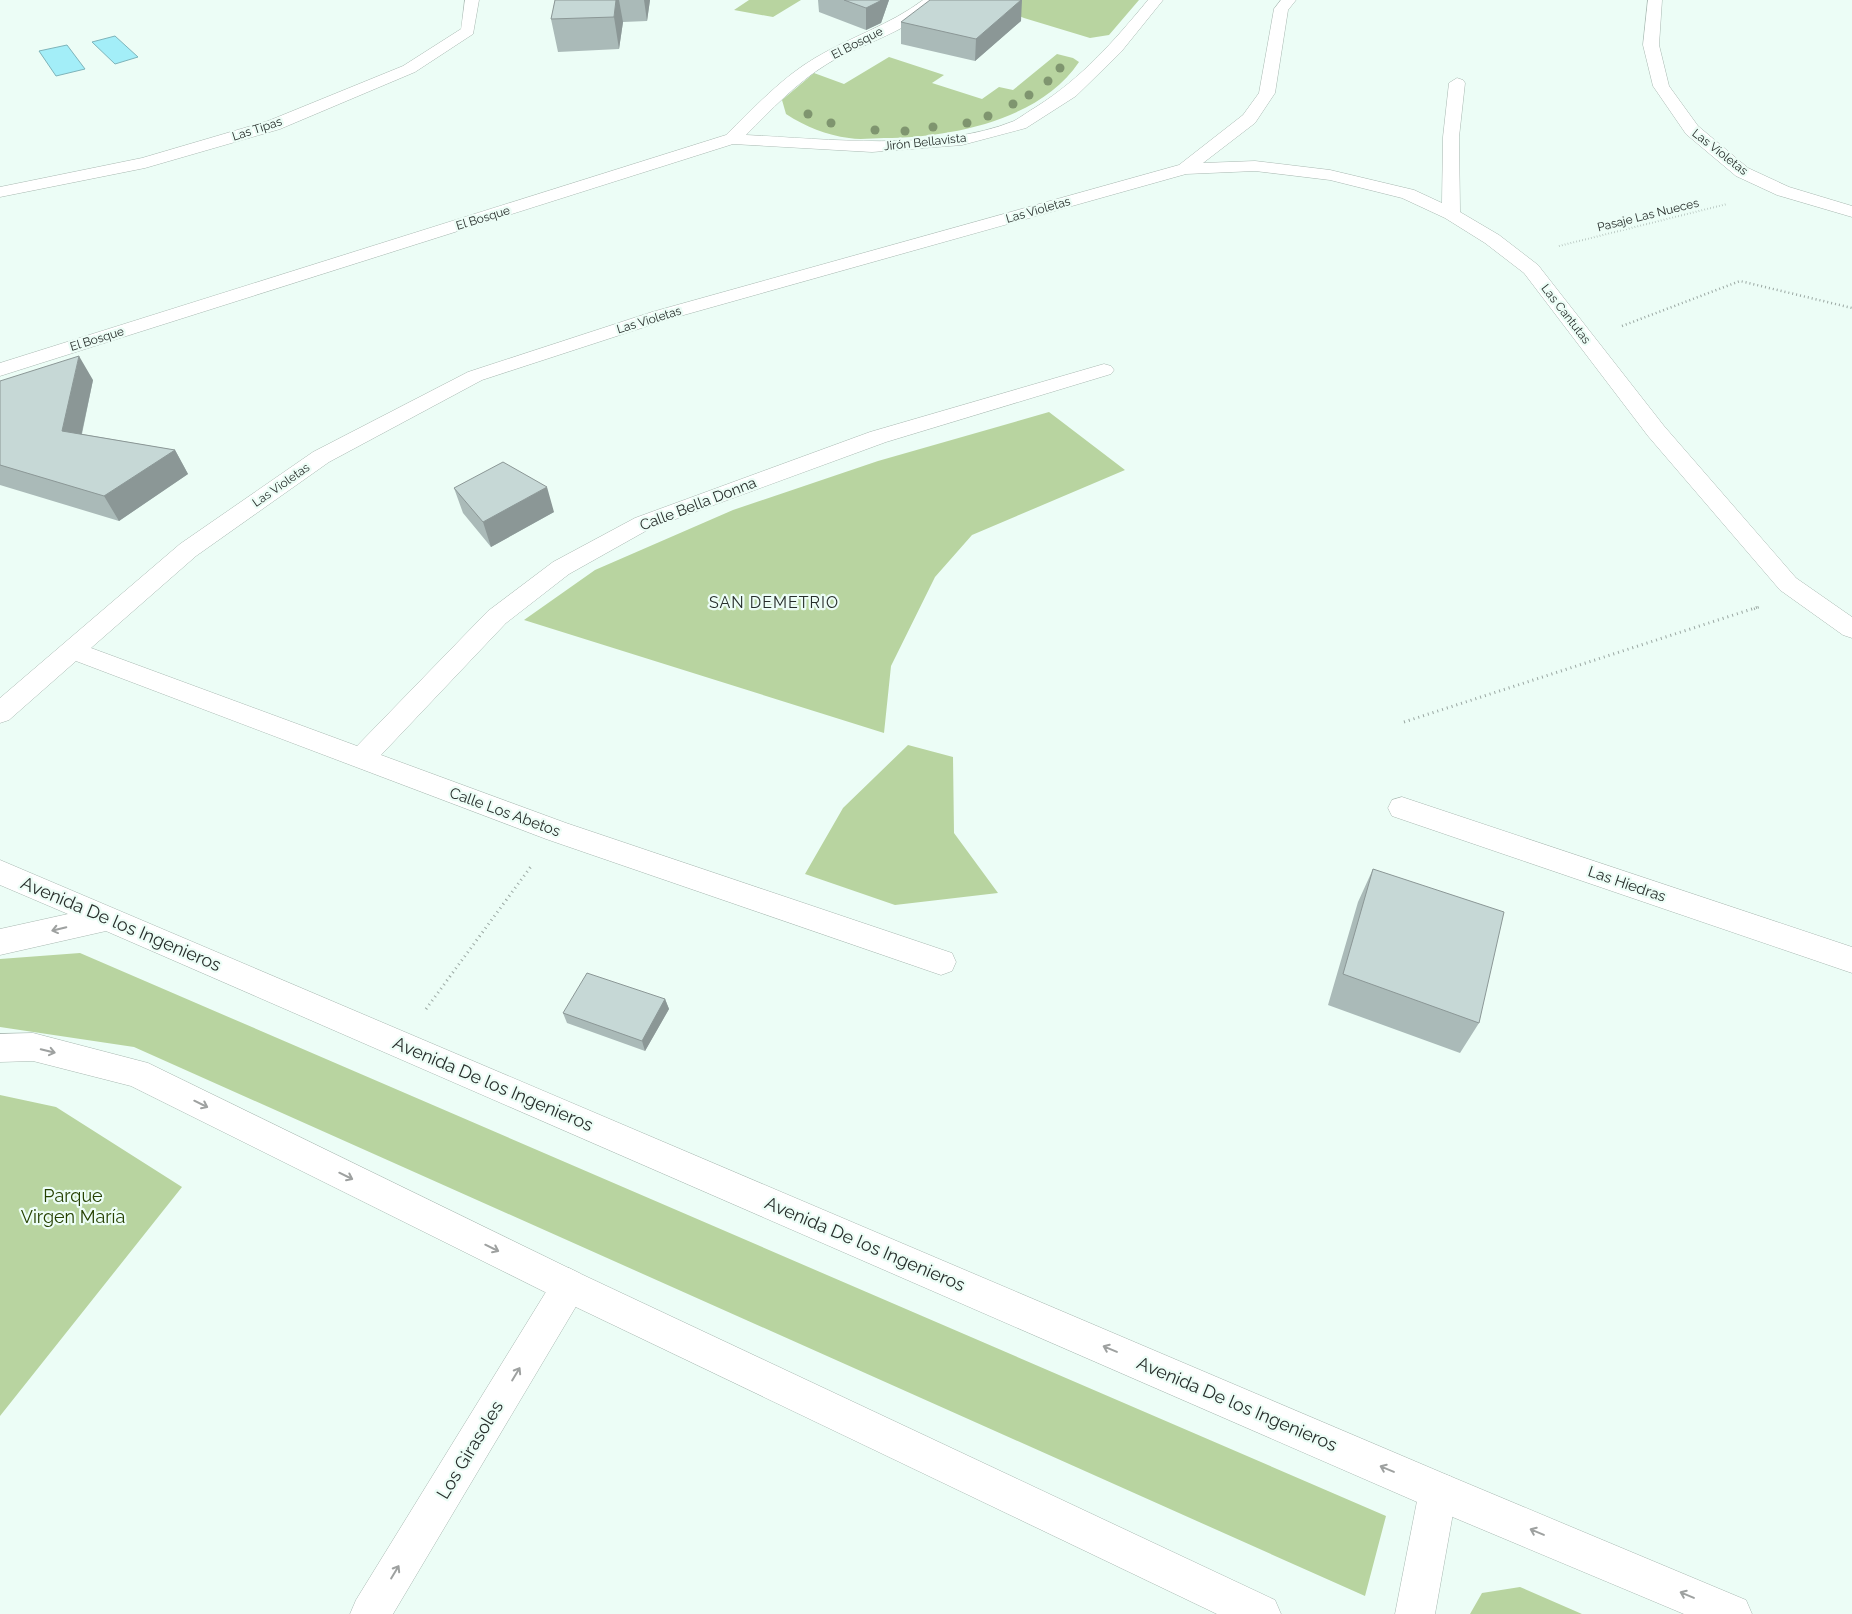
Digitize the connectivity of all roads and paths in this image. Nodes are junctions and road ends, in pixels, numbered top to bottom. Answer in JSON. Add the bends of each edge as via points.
{"nodes":[{"id":1,"x":472,"y":0,"type":"edge"},
{"id":2,"x":932,"y":0,"type":"edge"},
{"id":3,"x":1156,"y":0,"type":"edge"},
{"id":4,"x":1289,"y":0,"type":"edge"},
{"id":5,"x":1655,"y":0,"type":"edge"},
{"id":6,"x":1457,"y":83,"type":"dead end"},
{"id":7,"x":732,"y":139,"type":"junction"},
{"id":8,"x":1185,"y":169,"type":"junction"},
{"id":9,"x":1783,"y":191,"type":"junction"},
{"id":10,"x":0,"y":192,"type":"edge"},
{"id":11,"x":1852,"y":212,"type":"edge"},
{"id":12,"x":1451,"y":214,"type":"junction"},
{"id":13,"x":1517,"y":256,"type":"junction"},
{"id":14,"x":1852,"y":308,"type":"edge"},
{"id":15,"x":1586,"y":340,"type":"junction"},
{"id":16,"x":0,"y":370,"type":"edge"},
{"id":17,"x":1104,"y":370,"type":"dead end"},
{"id":18,"x":1802,"y":593,"type":"junction"},
{"id":19,"x":1852,"y":629,"type":"edge"},
{"id":20,"x":72,"y":650,"type":"junction"},
{"id":21,"x":0,"y":712,"type":"edge"},
{"id":22,"x":1404,"y":722,"type":"dead end"},
{"id":23,"x":362,"y":758,"type":"junction"},
{"id":24,"x":1402,"y":808,"type":"dead end"},
{"id":25,"x":556,"y":831,"type":"junction"},
{"id":26,"x":0,"y":872,"type":"edge"},
{"id":27,"x":107,"y":918,"type":"junction"},
{"id":28,"x":0,"y":942,"type":"edge"},
{"id":29,"x":1852,"y":960,"type":"edge"},
{"id":30,"x":941,"y":962,"type":"dead end"},
{"id":31,"x":401,"y":1044,"type":"junction"},
{"id":32,"x":0,"y":1048,"type":"edge"},
{"id":33,"x":569,"y":1286,"type":"junction"},
{"id":34,"x":1438,"y":1491,"type":"junction"},
{"id":35,"x":370,"y":1614,"type":"edge"},
{"id":36,"x":1261,"y":1614,"type":"edge"},
{"id":37,"x":1415,"y":1614,"type":"edge"},
{"id":38,"x":1732,"y":1614,"type":"edge"}],
"edges":[{"from":1,"to":10,"type":"street","name":"Las Tipas","via":[[468,31],[409,69],[274,125],[145,163]]},
{"from":2,"to":7,"type":"street","name":"El Bosque","via":[[917,13],[821,62],[780,92]]},
{"from":3,"to":7,"type":"street","name":"Jirón Bellavista","via":[[1116,49],[1070,93],[1020,124],[962,140],[872,147]]},
{"from":4,"to":8,"type":"street","name":"Las Violetas","via":[[1281,9],[1267,93],[1249,119]]},
{"from":5,"to":9,"type":"street","name":"Las Violetas","via":[[1651,45],[1661,86],[1692,130],[1742,172]]},
{"from":6,"to":12,"type":"street","via":[[1451,137]]},
{"from":7,"to":16,"type":"street","name":"El Bosque"},
{"from":8,"to":12,"type":"street","name":"Las Cantutas","via":[[1255,166],[1330,175],[1408,194]]},
{"from":8,"to":20,"type":"street","name":"Las Violetas","via":[[660,316],[475,376],[321,457],[188,550]]},
{"from":9,"to":11,"type":"street","name":"Las Violetas"},
{"from":9,"to":13,"type":"path","name":"Pasaje Las Nueces"},
{"from":12,"to":13,"type":"street","name":"Las Cantutas"},
{"from":13,"to":15,"type":"street","name":"Las Cantutas","via":[[1531,269]]},
{"from":14,"to":15,"type":"path","via":[[1740,281]]},
{"from":15,"to":18,"type":"street","name":"Las Cantutas","via":[[1656,431],[1788,584]]},
{"from":17,"to":23,"type":"street","name":"Calle Bella Donna","via":[[878,437],[643,523],[561,568],[497,617]]},
{"from":18,"to":19,"type":"street","name":"Las Cantutas"},
{"from":18,"to":22,"type":"path"},
{"from":20,"to":21,"type":"street","name":"Las Violetas"},
{"from":20,"to":23,"type":"street","name":"Calle Los Abetos"},
{"from":23,"to":25,"type":"street","name":"Calle Los Abetos"},
{"from":24,"to":29,"type":"street","name":"Las Hiedras"},
{"from":25,"to":30,"type":"street","name":"Calle Los Abetos"},
{"from":25,"to":31,"type":"path"},
{"from":26,"to":27,"type":"street","name":"Avenida De los Ingenieros"},
{"from":27,"to":28,"type":"street","one_way":true},
{"from":27,"to":31,"type":"street","name":"Avenida De los Ingenieros"},
{"from":34,"to":31,"type":"street","name":"Avenida De los Ingenieros","one_way":true},
{"from":32,"to":33,"type":"street","one_way":true,"via":[[33,1047],[137,1073]]},
{"from":35,"to":33,"type":"street","name":"Los Girasoles","one_way":true},
{"from":33,"to":36,"type":"street"},
{"from":34,"to":37,"type":"street"},
{"from":38,"to":34,"type":"street","name":"Avenida De los Ingenieros","one_way":true}]}
